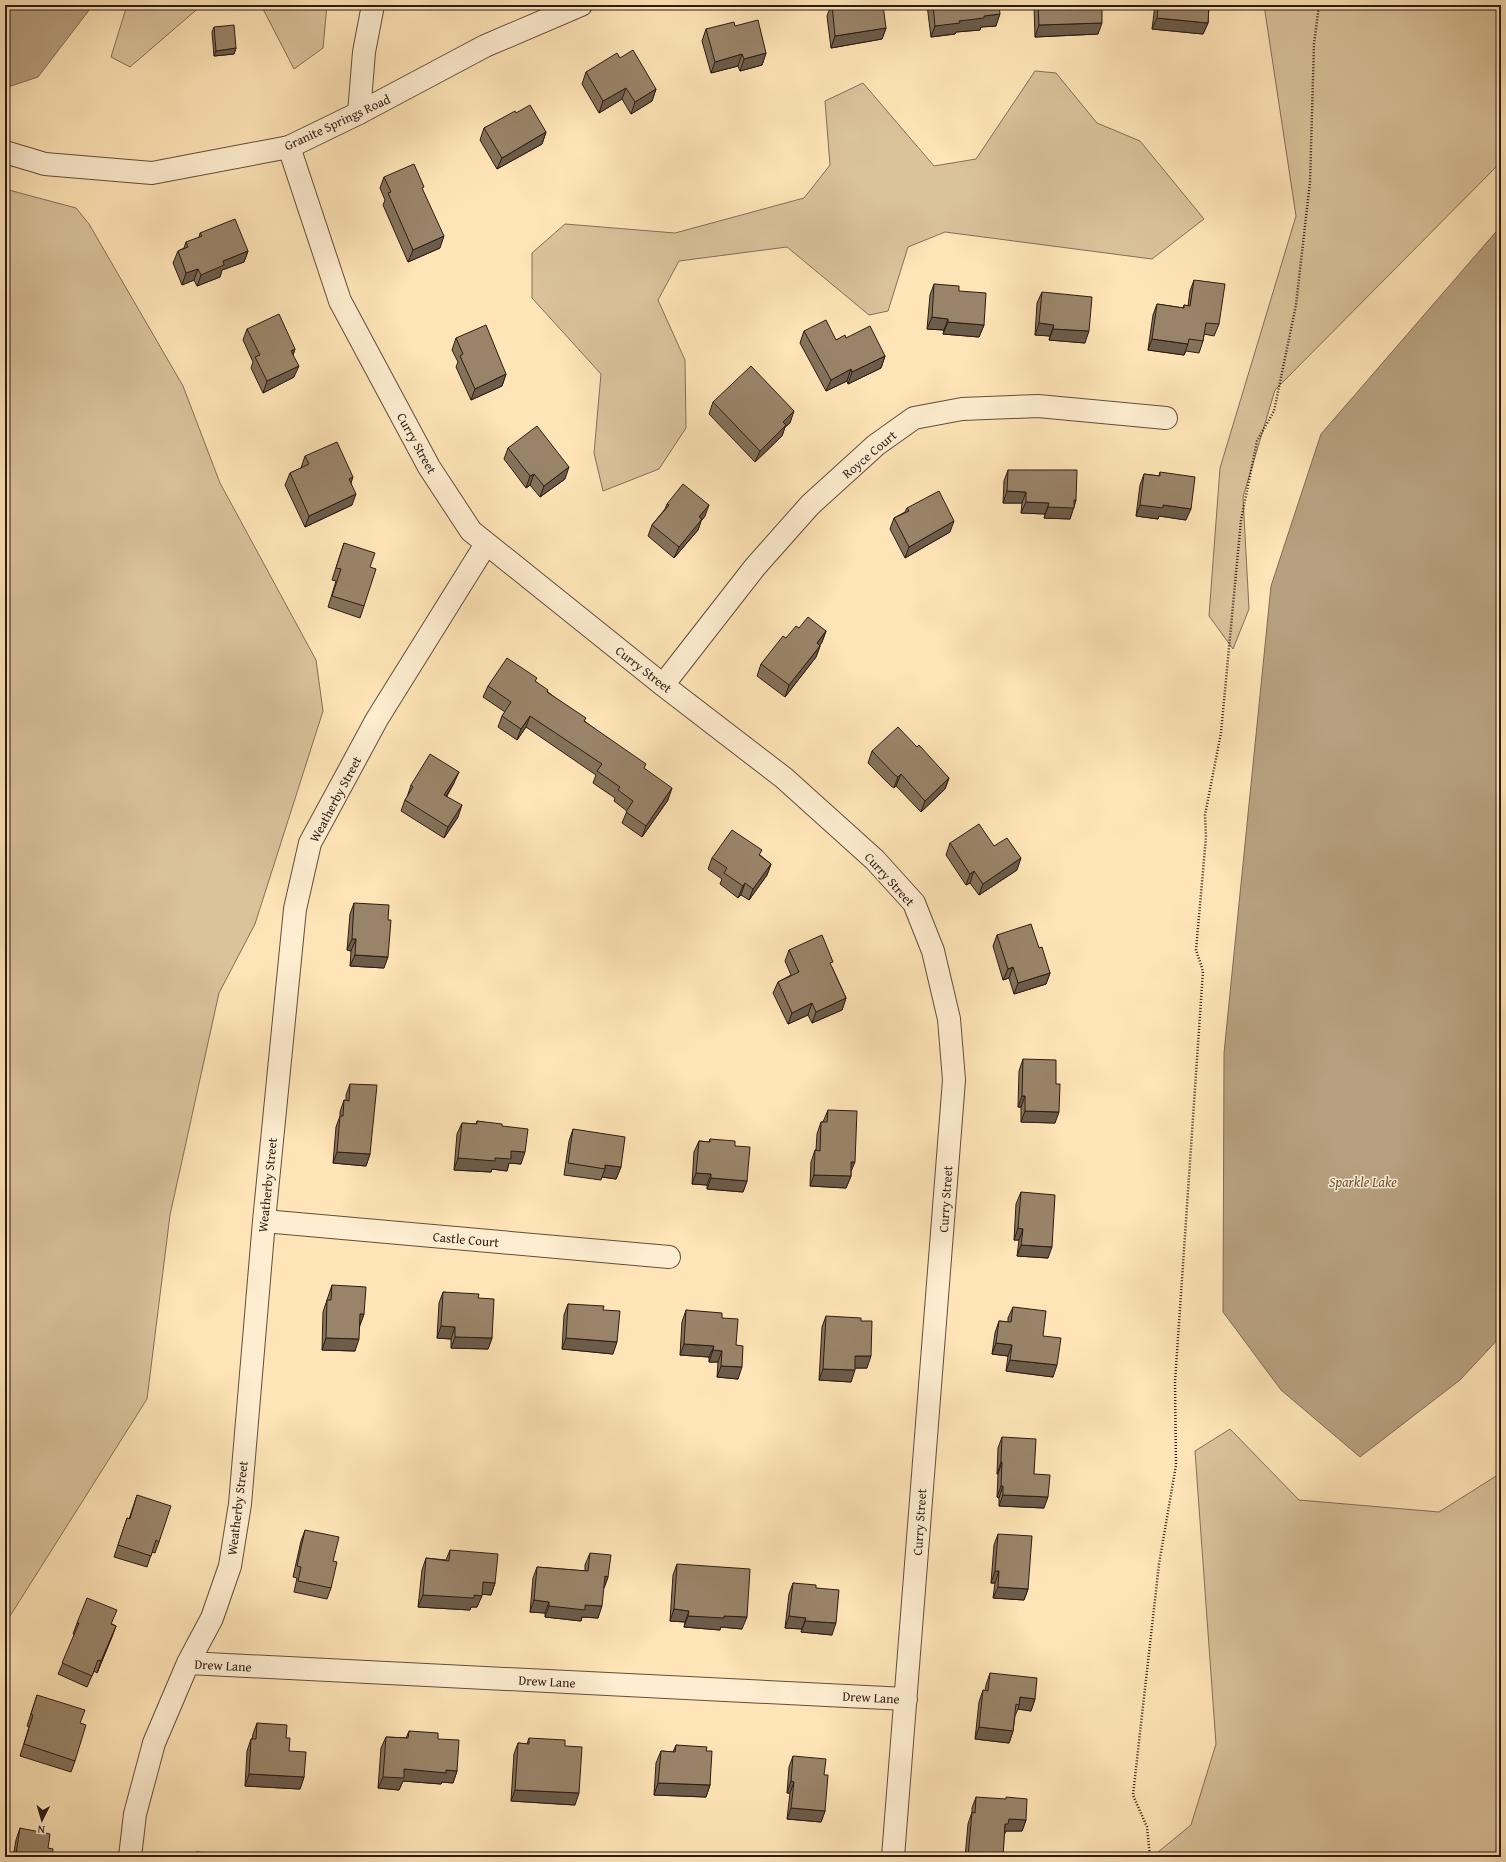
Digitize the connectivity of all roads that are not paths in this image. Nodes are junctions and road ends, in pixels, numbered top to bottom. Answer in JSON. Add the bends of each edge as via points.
{"nodes":[{"id":1,"x":373,"y":5,"type":"edge"},
{"id":2,"x":581,"y":5,"type":"edge"},
{"id":3,"x":359,"y":113,"type":"junction"},
{"id":4,"x":289,"y":147,"type":"junction"},
{"id":5,"x":5,"y":152,"type":"edge"},
{"id":6,"x":1166,"y":418,"type":"dead end"},
{"id":7,"x":486,"y":544,"type":"junction"},
{"id":8,"x":663,"y":685,"type":"junction"},
{"id":9,"x":264,"y":1222,"type":"junction"},
{"id":10,"x":669,"y":1257,"type":"dead end"},
{"id":11,"x":188,"y":1663,"type":"junction"},
{"id":12,"x":906,"y":1699,"type":"junction"},
{"id":13,"x":130,"y":1857,"type":"edge"},
{"id":14,"x":893,"y":1857,"type":"edge"}],
"edges":[{"from":1,"to":3,"type":"street","via":[[364,52]]},
{"from":2,"to":3,"type":"street","name":"Granite Springs Road","via":[[485,46]]},
{"from":3,"to":4,"type":"street","name":"Granite Springs Road"},
{"from":4,"to":5,"type":"street","name":"Granite Springs Road","via":[[152,173],[45,164]]},
{"from":4,"to":7,"type":"street","name":"Curry Street","via":[[340,301],[429,467],[472,531]]},
{"from":6,"to":8,"type":"street","name":"Royce Court","via":[[1038,406],[962,409],[914,418],[876,445],[810,506],[755,568]]},
{"from":7,"to":8,"type":"street","name":"Curry Street"},
{"from":7,"to":9,"type":"street","name":"Weatherby Street","via":[[377,719],[310,843],[295,909]]},
{"from":8,"to":12,"type":"street","name":"Curry Street","via":[[784,778],[875,860],[914,903],[933,951],[949,1019],[954,1080]]},
{"from":9,"to":10,"type":"street","name":"Castle Court"},
{"from":9,"to":11,"type":"street","name":"Weatherby Street","via":[[240,1504],[230,1566],[212,1618]]},
{"from":11,"to":12,"type":"street","name":"Drew Lane"},
{"from":11,"to":13,"type":"street","name":"Weatherby Street","via":[[154,1743],[135,1814]]},
{"from":12,"to":14,"type":"street","name":"Curry Street"}]}
